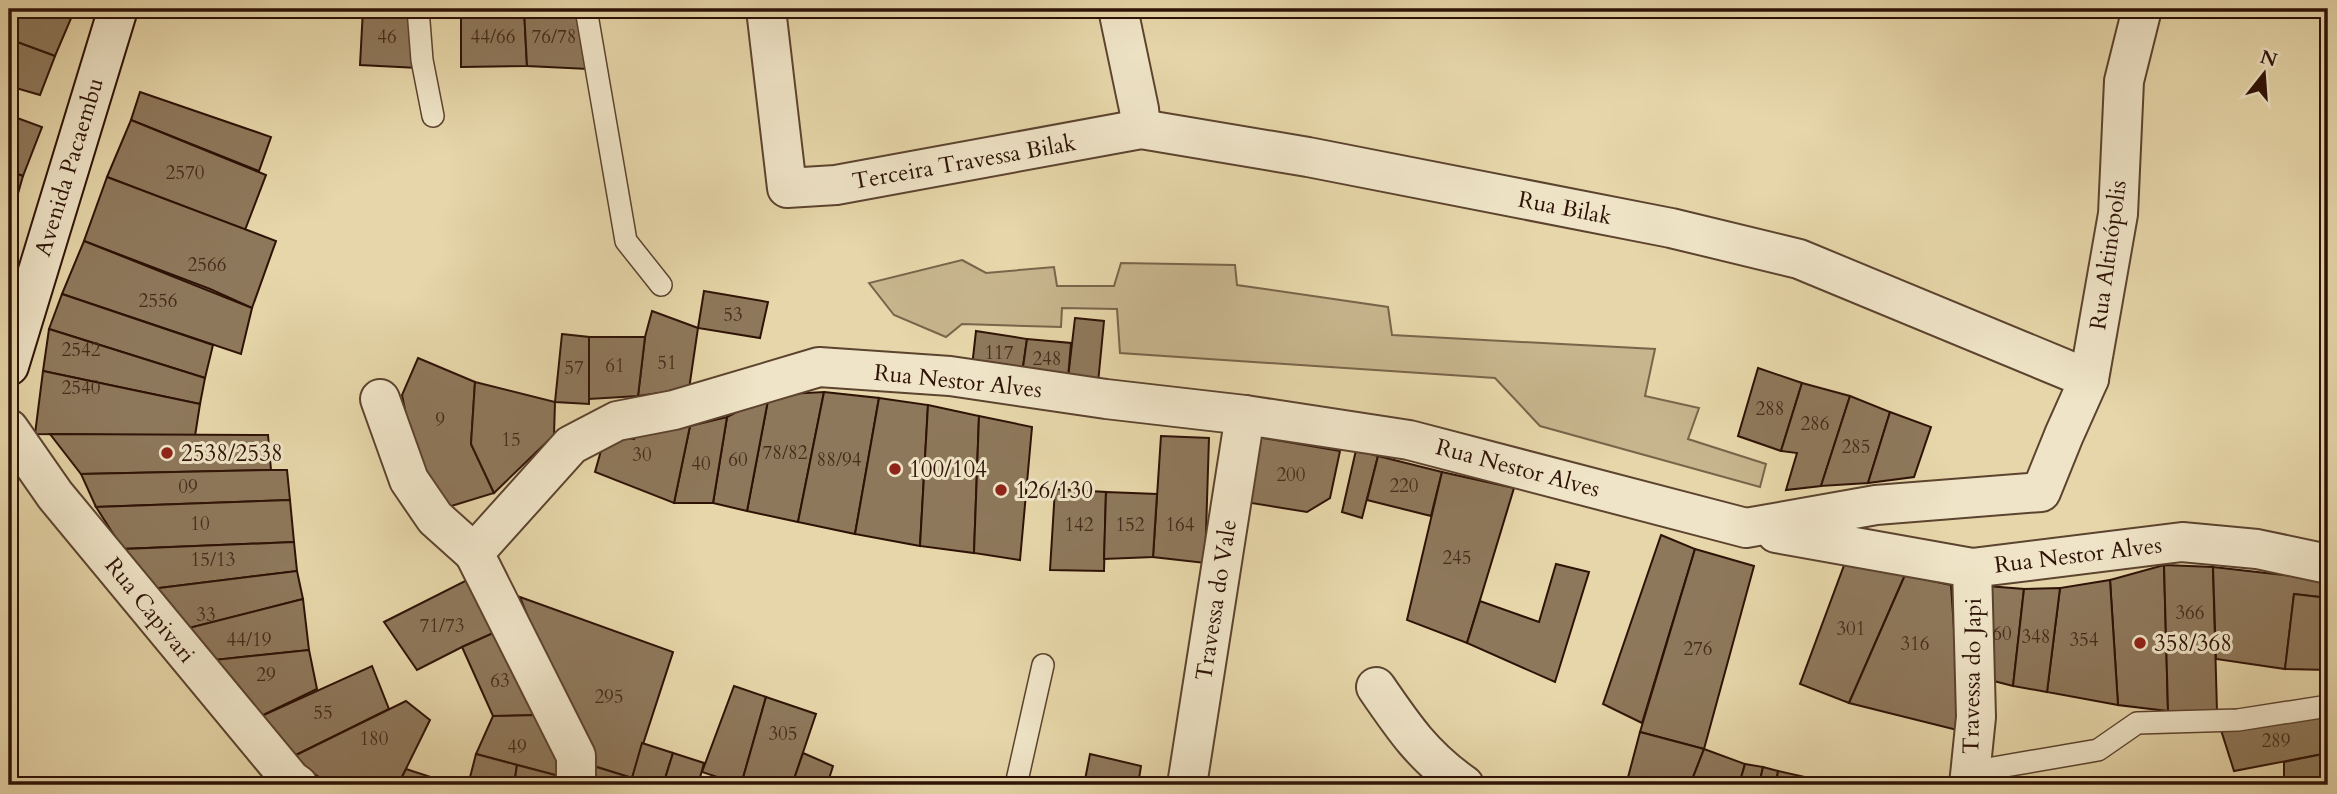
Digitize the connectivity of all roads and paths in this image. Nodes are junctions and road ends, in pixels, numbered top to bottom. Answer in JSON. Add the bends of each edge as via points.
{"nodes":[{"id":1,"x":118,"y":9,"type":"edge"},
{"id":2,"x":418,"y":9,"type":"edge"},
{"id":3,"x":586,"y":9,"type":"edge"},
{"id":4,"x":766,"y":9,"type":"edge"},
{"id":5,"x":1118,"y":9,"type":"edge"},
{"id":6,"x":2141,"y":9,"type":"edge"},
{"id":7,"x":433,"y":116,"type":"dead end"},
{"id":8,"x":1141,"y":129,"type":"junction"},
{"id":9,"x":661,"y":285,"type":"dead end"},
{"id":10,"x":9,"y":366,"type":"edge"},
{"id":11,"x":2090,"y":379,"type":"junction"},
{"id":12,"x":380,"y":399,"type":"dead end"},
{"id":13,"x":1245,"y":415,"type":"junction"},
{"id":14,"x":9,"y":429,"type":"edge"},
{"id":15,"x":2040,"y":492,"type":"joint"},
{"id":16,"x":1746,"y":528,"type":"junction"},
{"id":17,"x":474,"y":553,"type":"junction"},
{"id":18,"x":2328,"y":564,"type":"edge"},
{"id":19,"x":1972,"y":568,"type":"junction"},
{"id":20,"x":1043,"y":665,"type":"dead end"},
{"id":21,"x":1376,"y":687,"type":"dead end"},
{"id":22,"x":2328,"y":706,"type":"edge"},
{"id":23,"x":1969,"y":779,"type":"edge"},
{"id":24,"x":298,"y":785,"type":"edge"},
{"id":25,"x":576,"y":785,"type":"edge"},
{"id":26,"x":1016,"y":785,"type":"edge"},
{"id":27,"x":1187,"y":785,"type":"edge"},
{"id":28,"x":1464,"y":785,"type":"edge"}],
"edges":[{"from":1,"to":10,"type":"street","name":"Avenida Pacaembu"},
{"from":2,"to":7,"type":"lane"},
{"from":3,"to":9,"type":"lane","via":[[626,241]]},
{"from":4,"to":8,"type":"street","name":"Terceira Travessa Bilak","via":[[787,188],[836,185]]},
{"from":5,"to":8,"type":"street"},
{"from":6,"to":11,"type":"street","name":"Rua Altinópolis","via":[[2124,81],[2118,214]]},
{"from":8,"to":11,"type":"street","name":"Rua Bilak","via":[[1308,157],[1765,249]]},
{"from":11,"to":15,"type":"street","name":"Rua Altinópolis"},
{"from":12,"to":17,"type":"street","via":[[409,480],[435,518]]},
{"from":13,"to":16,"type":"street","name":"Rua Nestor Alves","via":[[1409,440]]},
{"from":13,"to":17,"type":"street","name":"Rua Nestor Alves","via":[[950,376],[819,367],[674,410],[617,421],[571,445]]},
{"from":13,"to":27,"type":"street","name":"Travessa do Vale"},
{"from":14,"to":24,"type":"street","name":"Rua Capivari","via":[[55,495]]},
{"from":15,"to":16,"type":"street","name":"Rua Nestor Alves","via":[[1876,505]]},
{"from":16,"to":19,"type":"street","name":"Rua Nestor Alves"},
{"from":17,"to":25,"type":"street","via":[[576,756]]},
{"from":18,"to":19,"type":"street","name":"Rua Nestor Alves","via":[[2257,549],[2182,542]]},
{"from":19,"to":23,"type":"street","name":"Travessa do Japi","via":[[1976,717]]},
{"from":20,"to":26,"type":"lane"},
{"from":21,"to":28,"type":"street","via":[[1415,742]]},
{"from":22,"to":23,"type":"lane","via":[[2238,720],[2137,723],[2098,751]]}]}
